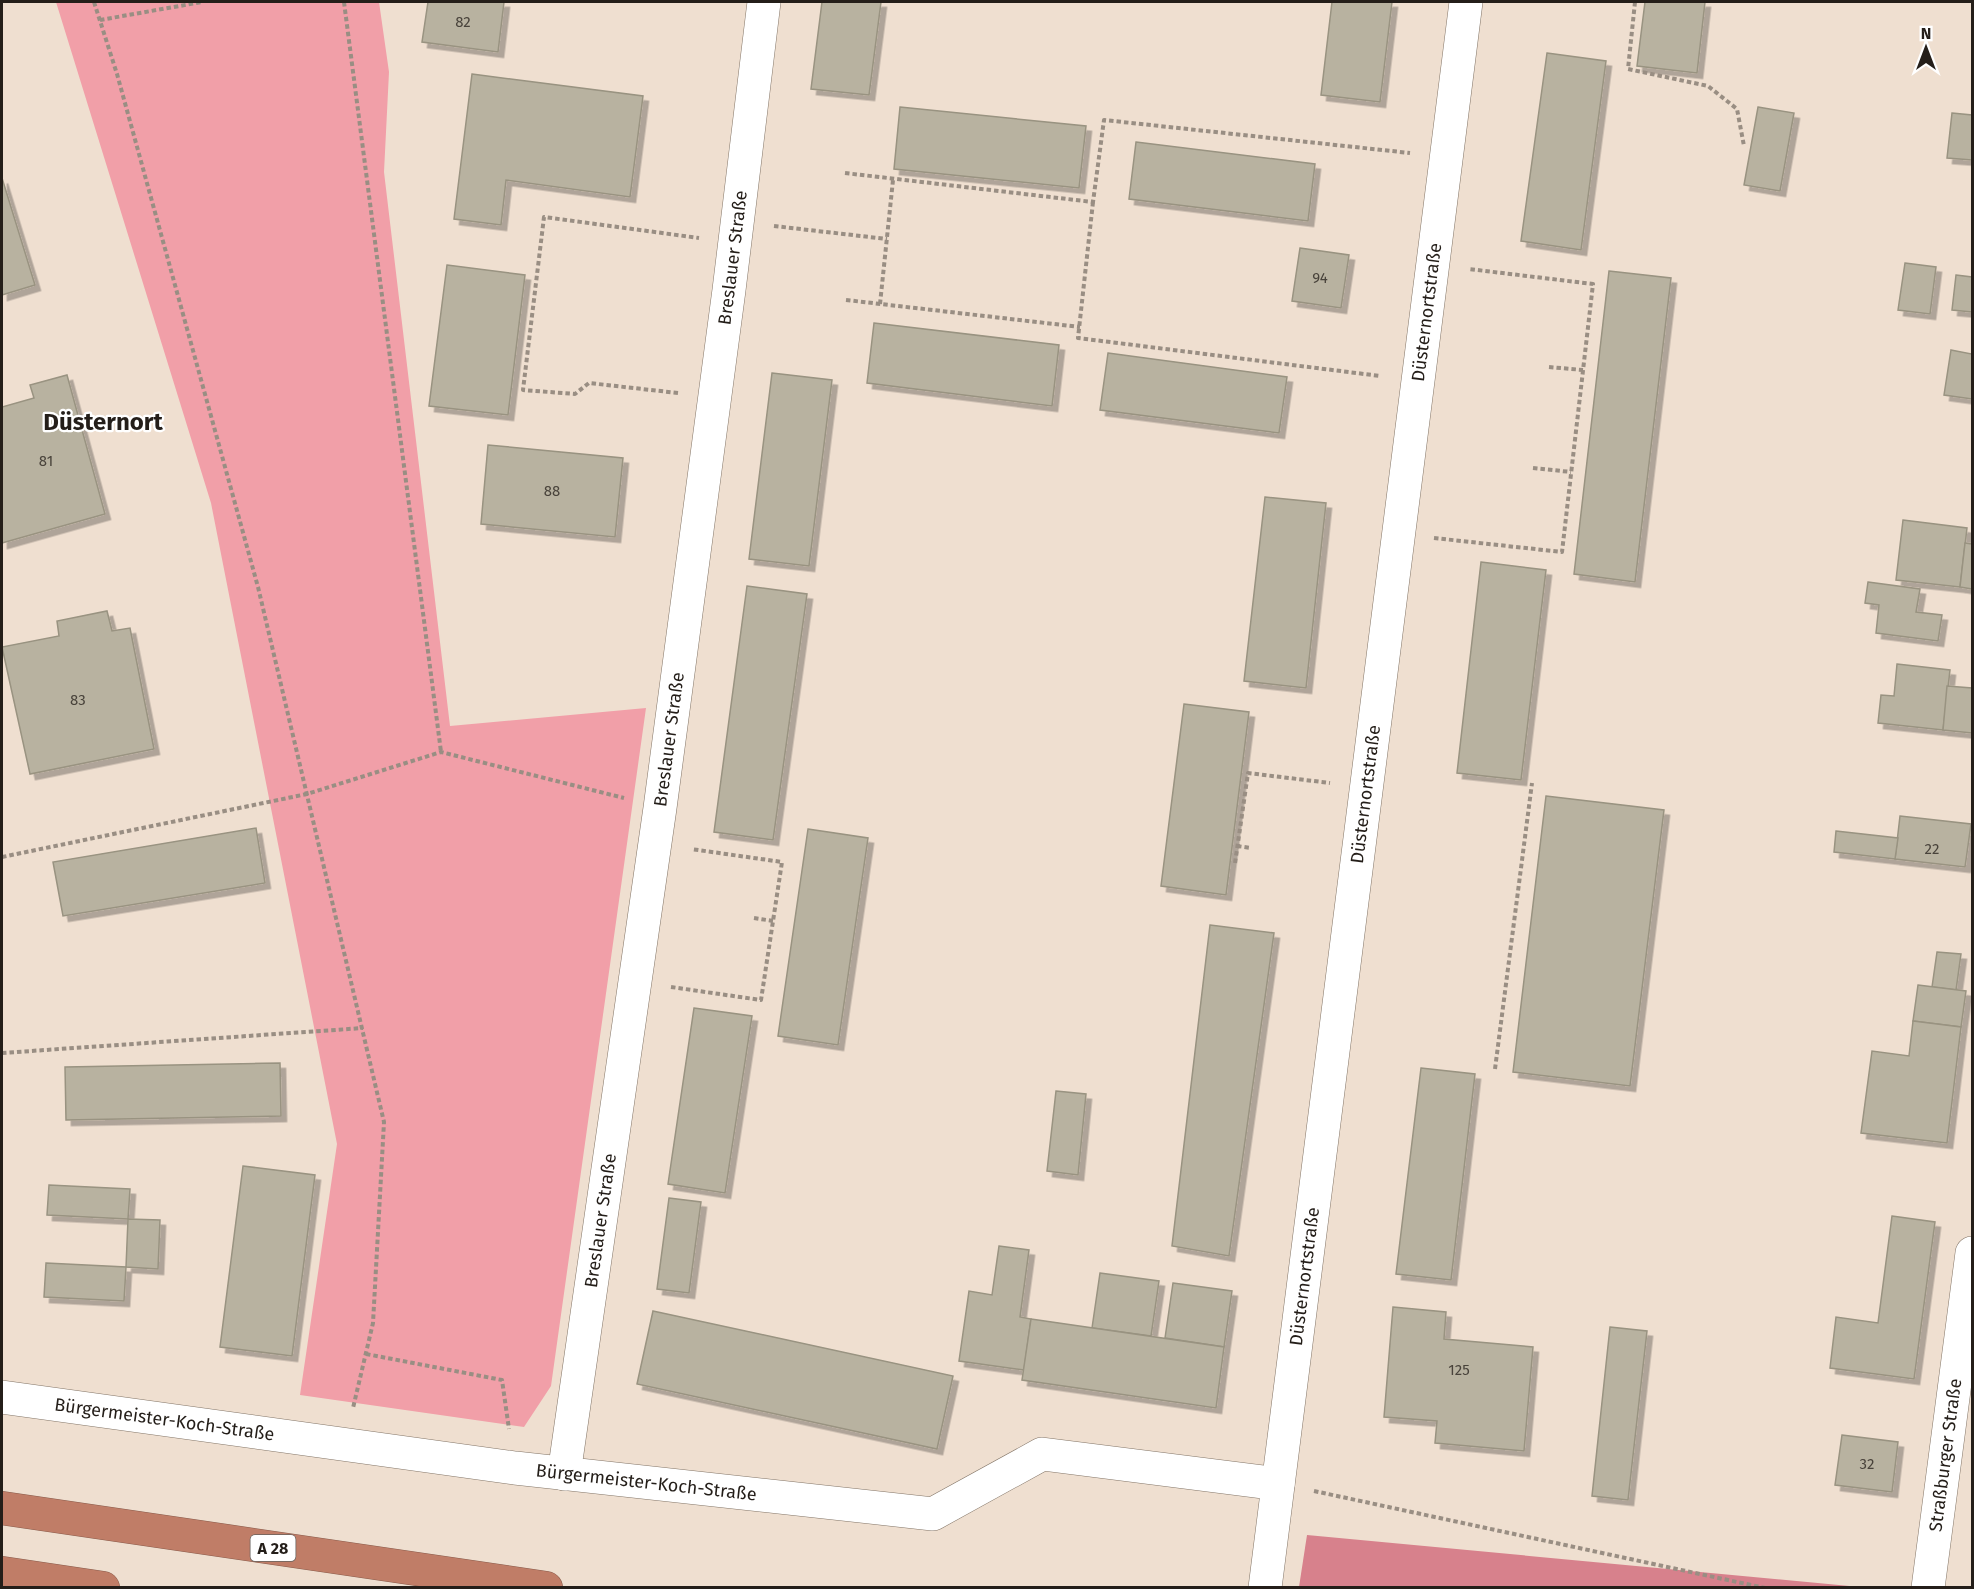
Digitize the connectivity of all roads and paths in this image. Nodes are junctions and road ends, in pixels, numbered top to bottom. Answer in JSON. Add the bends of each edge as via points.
{"nodes":[{"id":1,"x":94,"y":2,"type":"edge"},
{"id":2,"x":202,"y":2,"type":"edge"},
{"id":3,"x":344,"y":2,"type":"edge"},
{"id":4,"x":764,"y":2,"type":"edge"},
{"id":5,"x":1466,"y":2,"type":"edge"},
{"id":6,"x":1634,"y":2,"type":"edge"},
{"id":7,"x":100,"y":20,"type":"junction"},
{"id":8,"x":1744,"y":146,"type":"dead end"},
{"id":9,"x":1446,"y":156,"type":"junction"},
{"id":10,"x":845,"y":173,"type":"dead end"},
{"id":11,"x":893,"y":180,"type":"junction"},
{"id":12,"x":1093,"y":202,"type":"junction"},
{"id":13,"x":736,"y":232,"type":"junction"},
{"id":14,"x":887,"y":239,"type":"junction"},
{"id":15,"x":1432,"y":264,"type":"junction"},
{"id":16,"x":846,"y":300,"type":"dead end"},
{"id":17,"x":880,"y":304,"type":"junction"},
{"id":18,"x":1080,"y":327,"type":"junction"},
{"id":19,"x":1549,"y":367,"type":"dead end"},
{"id":20,"x":1583,"y":370,"type":"junction"},
{"id":21,"x":1417,"y":380,"type":"junction"},
{"id":22,"x":715,"y":397,"type":"junction"},
{"id":23,"x":1533,"y":468,"type":"dead end"},
{"id":24,"x":1571,"y":472,"type":"junction"},
{"id":25,"x":1397,"y":534,"type":"junction"},
{"id":26,"x":441,"y":752,"type":"junction"},
{"id":27,"x":1532,"y":783,"type":"dead end"},
{"id":28,"x":1365,"y":788,"type":"junction"},
{"id":29,"x":307,"y":794,"type":"junction"},
{"id":30,"x":660,"y":808,"type":"junction"},
{"id":31,"x":655,"y":844,"type":"junction"},
{"id":32,"x":1237,"y":846,"type":"junction"},
{"id":33,"x":1251,"y":848,"type":"dead end"},
{"id":34,"x":2,"y":857,"type":"edge"},
{"id":35,"x":1235,"y":862,"type":"dead end"},
{"id":36,"x":754,"y":918,"type":"dead end"},
{"id":37,"x":773,"y":921,"type":"junction"},
{"id":38,"x":635,"y":982,"type":"junction"},
{"id":39,"x":363,"y":1028,"type":"junction"},
{"id":40,"x":2,"y":1053,"type":"edge"},
{"id":41,"x":1495,"y":1069,"type":"dead end"},
{"id":42,"x":1972,"y":1253,"type":"edge"},
{"id":43,"x":366,"y":1354,"type":"junction"},
{"id":44,"x":2,"y":1397,"type":"edge"},
{"id":45,"x":344,"y":1444,"type":"junction"},
{"id":46,"x":515,"y":1468,"type":"junction"},
{"id":47,"x":564,"y":1474,"type":"junction"},
{"id":48,"x":1278,"y":1484,"type":"junction"},
{"id":49,"x":2,"y":1508,"type":"edge"},
{"id":50,"x":2,"y":1573,"type":"edge"},
{"id":51,"x":102,"y":1587,"type":"edge"},
{"id":52,"x":546,"y":1587,"type":"edge"},
{"id":53,"x":1264,"y":1587,"type":"edge"},
{"id":54,"x":1765,"y":1587,"type":"edge"},
{"id":55,"x":1928,"y":1587,"type":"edge"}],
"edges":[{"from":1,"to":7,"type":"path"},
{"from":2,"to":7,"type":"path"},
{"from":3,"to":26,"type":"path"},
{"from":4,"to":13,"type":"street","name":"Breslauer Straße"},
{"from":5,"to":9,"type":"street","name":"Düsternortstraße"},
{"from":6,"to":8,"type":"path","via":[[1628,69],[1708,86],[1737,109]]},
{"from":7,"to":29,"type":"path","via":[[258,587]]},
{"from":9,"to":12,"type":"path","via":[[1104,120]]},
{"from":9,"to":15,"type":"street","name":"Düsternortstraße"},
{"from":10,"to":11,"type":"path"},
{"from":11,"to":12,"type":"path"},
{"from":11,"to":14,"type":"path"},
{"from":12,"to":18,"type":"path"},
{"from":13,"to":14,"type":"path"},
{"from":13,"to":22,"type":"street","name":"Breslauer Straße"},
{"from":13,"to":22,"type":"path","via":[[544,217],[523,390],[575,394],[589,384]]},
{"from":14,"to":17,"type":"path"},
{"from":15,"to":20,"type":"path","via":[[1593,284]]},
{"from":15,"to":21,"type":"street","name":"Düsternortstraße"},
{"from":16,"to":17,"type":"path"},
{"from":17,"to":18,"type":"path"},
{"from":18,"to":21,"type":"path","via":[[1078,338]]},
{"from":19,"to":20,"type":"path"},
{"from":20,"to":24,"type":"path"},
{"from":21,"to":25,"type":"street","name":"Düsternortstraße"},
{"from":22,"to":30,"type":"street","name":"Breslauer Straße"},
{"from":23,"to":24,"type":"path"},
{"from":24,"to":25,"type":"path","via":[[1562,552]]},
{"from":25,"to":28,"type":"street","name":"Düsternortstraße"},
{"from":26,"to":29,"type":"path"},
{"from":26,"to":30,"type":"path"},
{"from":27,"to":41,"type":"path"},
{"from":28,"to":32,"type":"path","via":[[1248,773]]},
{"from":28,"to":48,"type":"street","name":"Düsternortstraße"},
{"from":29,"to":34,"type":"path"},
{"from":29,"to":39,"type":"path"},
{"from":30,"to":31,"type":"street","name":"Breslauer Straße"},
{"from":31,"to":37,"type":"path","via":[[782,862]]},
{"from":31,"to":38,"type":"street","name":"Breslauer Straße"},
{"from":32,"to":33,"type":"path"},
{"from":32,"to":35,"type":"path"},
{"from":36,"to":37,"type":"path"},
{"from":37,"to":38,"type":"path","via":[[761,1000]]},
{"from":38,"to":47,"type":"street","name":"Breslauer Straße"},
{"from":39,"to":40,"type":"path"},
{"from":39,"to":43,"type":"path","via":[[384,1122],[373,1323]]},
{"from":42,"to":55,"type":"street","name":"Straßburger Straße"},
{"from":43,"to":45,"type":"path"},
{"from":43,"to":46,"type":"path","via":[[502,1380]]},
{"from":44,"to":45,"type":"street","name":"Bürgermeister-Koch-Straße"},
{"from":45,"to":46,"type":"street","name":"Bürgermeister-Koch-Straße"},
{"from":46,"to":47,"type":"street","name":"Bürgermeister-Koch-Straße"},
{"from":47,"to":48,"type":"street","name":"Bürgermeister-Koch-Straße","via":[[933,1514],[1042,1454]]},
{"from":48,"to":53,"type":"street","name":"Düsternortstraße"},
{"from":48,"to":54,"type":"path"},
{"from":49,"to":52,"type":"highway","number":"A 28"},
{"from":50,"to":51,"type":"highway"}]}
